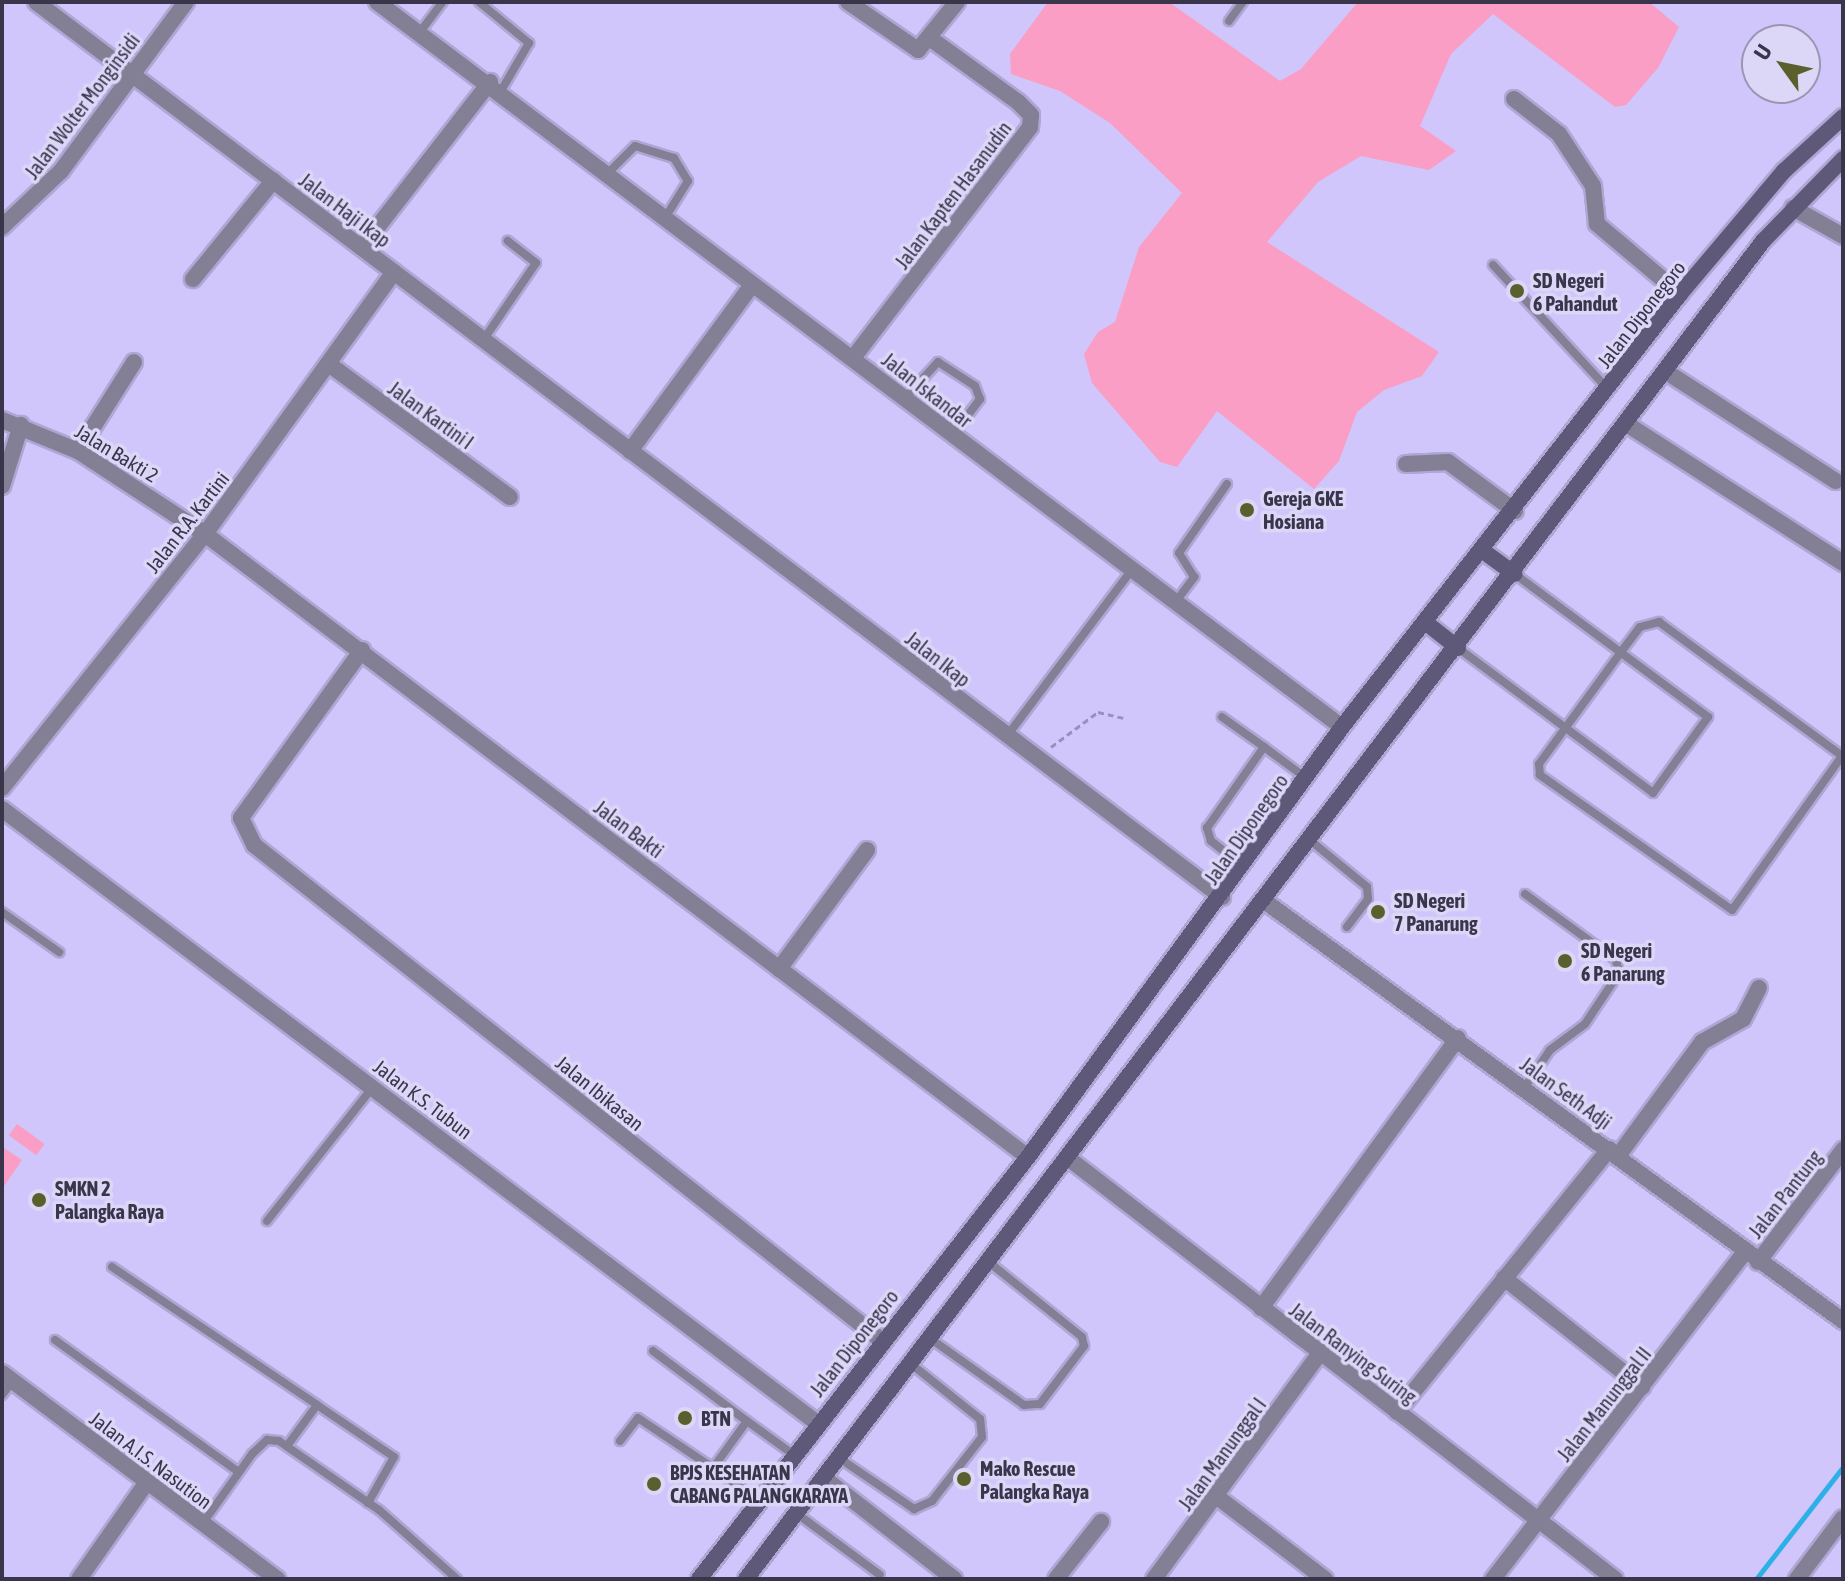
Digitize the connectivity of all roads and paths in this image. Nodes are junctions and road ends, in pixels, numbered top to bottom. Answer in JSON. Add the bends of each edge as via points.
{"nodes":[{"id":1,"x":36,"y":2,"type":"edge"},
{"id":2,"x":186,"y":2,"type":"edge"},
{"id":3,"x":377,"y":2,"type":"edge"},
{"id":4,"x":443,"y":2,"type":"edge"},
{"id":5,"x":479,"y":2,"type":"edge"},
{"id":6,"x":848,"y":2,"type":"edge"},
{"id":7,"x":957,"y":2,"type":"edge"},
{"id":8,"x":1243,"y":2,"type":"edge"},
{"id":9,"x":1229,"y":21,"type":"dead end"},
{"id":10,"x":420,"y":32,"type":"junction"},
{"id":11,"x":931,"y":39,"type":"junction"},
{"id":12,"x":131,"y":75,"type":"junction"},
{"id":13,"x":496,"y":87,"type":"junction"},
{"id":14,"x":1514,"y":99,"type":"dead end"},
{"id":15,"x":1843,"y":117,"type":"edge"},
{"id":16,"x":1843,"y":159,"type":"edge"},
{"id":17,"x":608,"y":173,"type":"junction"},
{"id":18,"x":273,"y":181,"type":"junction"},
{"id":19,"x":1793,"y":208,"type":"junction"},
{"id":20,"x":665,"y":218,"type":"junction"},
{"id":21,"x":2,"y":227,"type":"edge"},
{"id":22,"x":1843,"y":236,"type":"edge"},
{"id":23,"x":508,"y":241,"type":"dead end"},
{"id":24,"x":362,"y":247,"type":"junction"},
{"id":25,"x":1493,"y":265,"type":"dead end"},
{"id":26,"x":394,"y":272,"type":"junction"},
{"id":27,"x":193,"y":279,"type":"dead end"},
{"id":28,"x":752,"y":285,"type":"junction"},
{"id":29,"x":1680,"y":294,"type":"junction"},
{"id":30,"x":484,"y":340,"type":"junction"},
{"id":31,"x":853,"y":358,"type":"junction"},
{"id":32,"x":134,"y":362,"type":"dead end"},
{"id":33,"x":330,"y":365,"type":"junction"},
{"id":34,"x":1665,"y":371,"type":"junction"},
{"id":35,"x":1608,"y":390,"type":"junction"},
{"id":36,"x":905,"y":398,"type":"junction"},
{"id":37,"x":2,"y":420,"type":"edge"},
{"id":38,"x":1625,"y":423,"type":"junction"},
{"id":39,"x":21,"y":425,"type":"junction"},
{"id":40,"x":953,"y":435,"type":"junction"},
{"id":41,"x":78,"y":451,"type":"junction"},
{"id":42,"x":630,"y":451,"type":"junction"},
{"id":43,"x":1406,"y":464,"type":"dead end"},
{"id":44,"x":1836,"y":481,"type":"dead end"},
{"id":45,"x":1227,"y":484,"type":"dead end"},
{"id":46,"x":2,"y":486,"type":"edge"},
{"id":47,"x":510,"y":497,"type":"dead end"},
{"id":48,"x":1515,"y":511,"type":"junction"},
{"id":49,"x":205,"y":534,"type":"junction"},
{"id":50,"x":1483,"y":551,"type":"junction"},
{"id":51,"x":1843,"y":563,"type":"edge"},
{"id":52,"x":1130,"y":572,"type":"junction"},
{"id":53,"x":1515,"y":574,"type":"junction"},
{"id":54,"x":1174,"y":605,"type":"junction"},
{"id":55,"x":1425,"y":622,"type":"junction"},
{"id":56,"x":1458,"y":648,"type":"junction"},
{"id":57,"x":362,"y":650,"type":"junction"},
{"id":58,"x":1621,"y":652,"type":"junction"},
{"id":59,"x":1222,"y":717,"type":"dead end"},
{"id":60,"x":1123,"y":718,"type":"dead end"},
{"id":61,"x":1342,"y":727,"type":"junction"},
{"id":62,"x":1567,"y":728,"type":"junction"},
{"id":63,"x":1006,"y":737,"type":"junction"},
{"id":64,"x":1264,"y":747,"type":"junction"},
{"id":65,"x":1040,"y":763,"type":"junction"},
{"id":66,"x":1306,"y":778,"type":"junction"},
{"id":67,"x":2,"y":788,"type":"edge"},
{"id":68,"x":2,"y":809,"type":"edge"},
{"id":69,"x":1311,"y":841,"type":"junction"},
{"id":70,"x":867,"y":850,"type":"dead end"},
{"id":71,"x":1244,"y":866,"type":"junction"},
{"id":72,"x":1525,"y":894,"type":"dead end"},
{"id":73,"x":1222,"y":897,"type":"junction"},
{"id":74,"x":1263,"y":900,"type":"junction"},
{"id":75,"x":2,"y":912,"type":"edge"},
{"id":76,"x":1347,"y":927,"type":"dead end"},
{"id":77,"x":59,"y":952,"type":"dead end"},
{"id":78,"x":779,"y":969,"type":"junction"},
{"id":79,"x":1759,"y":988,"type":"dead end"},
{"id":80,"x":1458,"y":1038,"type":"junction"},
{"id":81,"x":373,"y":1086,"type":"junction"},
{"id":82,"x":1525,"y":1087,"type":"junction"},
{"id":83,"x":1843,"y":1150,"type":"edge"},
{"id":84,"x":1614,"y":1152,"type":"junction"},
{"id":85,"x":1028,"y":1157,"type":"junction"},
{"id":86,"x":1068,"y":1158,"type":"junction"},
{"id":87,"x":267,"y":1221,"type":"dead end"},
{"id":88,"x":1752,"y":1257,"type":"junction"},
{"id":89,"x":990,"y":1263,"type":"junction"},
{"id":90,"x":112,"y":1267,"type":"dead end"},
{"id":91,"x":1504,"y":1278,"type":"junction"},
{"id":92,"x":1261,"y":1308,"type":"junction"},
{"id":93,"x":1843,"y":1321,"type":"edge"},
{"id":94,"x":931,"y":1339,"type":"junction"},
{"id":95,"x":55,"y":1340,"type":"dead end"},
{"id":96,"x":881,"y":1340,"type":"junction"},
{"id":97,"x":653,"y":1351,"type":"dead end"},
{"id":98,"x":1321,"y":1352,"type":"junction"},
{"id":99,"x":911,"y":1364,"type":"junction"},
{"id":100,"x":7,"y":1377,"type":"edge"},
{"id":101,"x":1642,"y":1387,"type":"junction"},
{"id":102,"x":2,"y":1395,"type":"edge"},
{"id":103,"x":317,"y":1405,"type":"junction"},
{"id":104,"x":1397,"y":1412,"type":"junction"},
{"id":105,"x":747,"y":1421,"type":"junction"},
{"id":106,"x":817,"y":1423,"type":"junction"},
{"id":107,"x":620,"y":1441,"type":"dead end"},
{"id":108,"x":287,"y":1446,"type":"junction"},
{"id":109,"x":794,"y":1455,"type":"junction"},
{"id":110,"x":839,"y":1458,"type":"junction"},
{"id":111,"x":713,"y":1468,"type":"junction"},
{"id":112,"x":239,"y":1472,"type":"junction"},
{"id":113,"x":824,"y":1478,"type":"junction"},
{"id":114,"x":147,"y":1482,"type":"junction"},
{"id":115,"x":1216,"y":1496,"type":"junction"},
{"id":116,"x":759,"y":1501,"type":"junction"},
{"id":117,"x":368,"y":1503,"type":"junction"},
{"id":118,"x":796,"y":1513,"type":"junction"},
{"id":119,"x":1843,"y":1518,"type":"edge"},
{"id":120,"x":1539,"y":1520,"type":"junction"},
{"id":121,"x":1101,"y":1522,"type":"dead end"},
{"id":122,"x":203,"y":1523,"type":"junction"},
{"id":123,"x":880,"y":1575,"type":"dead end"},
{"id":124,"x":79,"y":1579,"type":"edge"},
{"id":125,"x":277,"y":1579,"type":"edge"},
{"id":126,"x":457,"y":1579,"type":"edge"},
{"id":127,"x":699,"y":1579,"type":"edge"},
{"id":128,"x":746,"y":1579,"type":"edge"},
{"id":129,"x":954,"y":1579,"type":"edge"},
{"id":130,"x":1056,"y":1579,"type":"edge"},
{"id":131,"x":1154,"y":1579,"type":"edge"},
{"id":132,"x":1325,"y":1579,"type":"edge"},
{"id":133,"x":1493,"y":1579,"type":"edge"},
{"id":134,"x":1615,"y":1579,"type":"edge"},
{"id":135,"x":1797,"y":1579,"type":"edge"}],
"edges":[{"from":1,"to":12,"type":"street","name":"Jalan Haji Ikap"},
{"from":2,"to":12,"type":"street","name":"Jalan Wolter Monginsidi"},
{"from":3,"to":10,"type":"street","name":"Jalan Iskandar"},
{"from":4,"to":10,"type":"lane"},
{"from":5,"to":13,"type":"lane","via":[[529,43]]},
{"from":6,"to":11,"type":"street","via":[[912,49]]},
{"from":7,"to":11,"type":"street"},
{"from":8,"to":9,"type":"lane"},
{"from":10,"to":13,"type":"street","name":"Jalan Iskandar"},
{"from":11,"to":31,"type":"street","name":"Jalan Kapten Hasanudin","via":[[1018,102],[1031,115],[1030,127]]},
{"from":12,"to":18,"type":"street","name":"Jalan Haji Ikap"},
{"from":12,"to":21,"type":"street","name":"Jalan Wolter Monginsidi","via":[[61,171]]},
{"from":13,"to":17,"type":"street","name":"Jalan Iskandar"},
{"from":13,"to":24,"type":"street"},
{"from":14,"to":29,"type":"street","via":[[1559,134],[1593,186],[1597,224]]},
{"from":15,"to":29,"type":"main road","name":"Jalan Diponegoro","via":[[1784,171]]},
{"from":16,"to":19,"type":"main road"},
{"from":17,"to":20,"type":"street","name":"Jalan Iskandar"},
{"from":17,"to":20,"type":"lane","via":[[635,146],[674,158],[688,181]]},
{"from":18,"to":24,"type":"street","name":"Jalan Haji Ikap"},
{"from":18,"to":27,"type":"street"},
{"from":19,"to":22,"type":"street"},
{"from":19,"to":34,"type":"main road"},
{"from":20,"to":28,"type":"street","name":"Jalan Iskandar"},
{"from":23,"to":30,"type":"lane","via":[[536,263]]},
{"from":24,"to":26,"type":"street","name":"Jalan Haji Ikap"},
{"from":25,"to":35,"type":"lane"},
{"from":26,"to":30,"type":"street","name":"Jalan Haji Ikap"},
{"from":26,"to":33,"type":"street","name":"Jalan R.A. Kartini"},
{"from":28,"to":31,"type":"street","name":"Jalan Iskandar"},
{"from":28,"to":42,"type":"street"},
{"from":29,"to":35,"type":"main road","name":"Jalan Diponegoro"},
{"from":30,"to":42,"type":"street","name":"Jalan Haji Ikap"},
{"from":31,"to":36,"type":"street","name":"Jalan Iskandar"},
{"from":32,"to":41,"type":"street"},
{"from":33,"to":47,"type":"street","name":"Jalan Kartini I"},
{"from":33,"to":49,"type":"street","name":"Jalan R.A. Kartini"},
{"from":34,"to":38,"type":"main road"},
{"from":34,"to":44,"type":"street"},
{"from":35,"to":48,"type":"main road","name":"Jalan Diponegoro"},
{"from":36,"to":40,"type":"street","name":"Jalan Iskandar"},
{"from":36,"to":40,"type":"lane","via":[[938,362],[975,386],[980,399]]},
{"from":37,"to":39,"type":"street","name":"Jalan Bakti 2"},
{"from":38,"to":51,"type":"street"},
{"from":38,"to":53,"type":"main road"},
{"from":39,"to":41,"type":"street","name":"Jalan Bakti 2"},
{"from":39,"to":46,"type":"street"},
{"from":40,"to":52,"type":"street","name":"Jalan Iskandar"},
{"from":41,"to":49,"type":"street","name":"Jalan Bakti 2"},
{"from":42,"to":63,"type":"street","name":"Jalan Ikap"},
{"from":43,"to":48,"type":"street","via":[[1448,462]]},
{"from":45,"to":54,"type":"lane","via":[[1179,553],[1194,577]]},
{"from":48,"to":50,"type":"main road","name":"Jalan Diponegoro"},
{"from":49,"to":57,"type":"street","name":"Jalan Bakti"},
{"from":49,"to":67,"type":"street","name":"Jalan R.A. Kartini"},
{"from":50,"to":53,"type":"main road"},
{"from":50,"to":55,"type":"main road","name":"Jalan Diponegoro"},
{"from":52,"to":54,"type":"street","name":"Jalan Iskandar"},
{"from":52,"to":63,"type":"lane"},
{"from":53,"to":56,"type":"main road"},
{"from":53,"to":58,"type":"lane"},
{"from":54,"to":61,"type":"street","name":"Jalan Iskandar"},
{"from":55,"to":56,"type":"main road"},
{"from":55,"to":61,"type":"main road","name":"Jalan Diponegoro"},
{"from":56,"to":62,"type":"lane"},
{"from":56,"to":69,"type":"main road"},
{"from":57,"to":78,"type":"street","name":"Jalan Bakti"},
{"from":57,"to":96,"type":"street","name":"Jalan Ibikasan","via":[[241,818],[254,845]]},
{"from":58,"to":62,"type":"lane"},
{"from":58,"to":62,"type":"lane","via":[[1708,717],[1653,793]]},
{"from":58,"to":62,"type":"lane","via":[[1640,627],[1659,622],[1842,756],[1732,910],[1540,775],[1539,764]]},
{"from":59,"to":64,"type":"lane"},
{"from":60,"to":65,"type":"path","via":[[1098,712]]},
{"from":61,"to":66,"type":"main road","name":"Jalan Diponegoro"},
{"from":63,"to":65,"type":"street","name":"Jalan Ikap"},
{"from":64,"to":66,"type":"lane"},
{"from":64,"to":71,"type":"lane","via":[[1207,828],[1211,841]]},
{"from":65,"to":73,"type":"street","name":"Jalan Ikap"},
{"from":66,"to":71,"type":"main road","name":"Jalan Diponegoro"},
{"from":68,"to":81,"type":"street","name":"Jalan K.S. Tubun"},
{"from":69,"to":74,"type":"main road"},
{"from":69,"to":76,"type":"lane","via":[[1367,887]]},
{"from":70,"to":78,"type":"street"},
{"from":71,"to":73,"type":"main road","name":"Jalan Diponegoro"},
{"from":72,"to":82,"type":"lane","via":[[1616,960],[1619,973],[1585,1024],[1550,1050]]},
{"from":73,"to":85,"type":"main road","name":"Jalan Diponegoro"},
{"from":74,"to":80,"type":"street","name":"Jalan Seth Adji"},
{"from":74,"to":86,"type":"main road"},
{"from":75,"to":77,"type":"lane"},
{"from":78,"to":85,"type":"street","name":"Jalan Bakti"},
{"from":79,"to":84,"type":"street","via":[[1743,1019],[1702,1042]]},
{"from":80,"to":82,"type":"street","name":"Jalan Seth Adji"},
{"from":80,"to":92,"type":"street"},
{"from":81,"to":87,"type":"lane"},
{"from":81,"to":106,"type":"street","name":"Jalan K.S. Tubun"},
{"from":82,"to":84,"type":"street","name":"Jalan Seth Adji"},
{"from":83,"to":88,"type":"street","name":"Jalan Pantung"},
{"from":84,"to":88,"type":"street","name":"Jalan Seth Adji"},
{"from":84,"to":91,"type":"street"},
{"from":85,"to":96,"type":"main road","name":"Jalan Diponegoro"},
{"from":86,"to":89,"type":"main road"},
{"from":86,"to":92,"type":"street","name":"Jalan Ranying Suring"},
{"from":88,"to":93,"type":"street","name":"Jalan Seth Adji"},
{"from":88,"to":101,"type":"street","name":"Jalan Manunggal II"},
{"from":89,"to":94,"type":"main road"},
{"from":89,"to":94,"type":"lane","via":[[1082,1337],[1084,1346],[1040,1404],[1024,1405]]},
{"from":90,"to":103,"type":"lane"},
{"from":91,"to":101,"type":"street"},
{"from":91,"to":104,"type":"street"},
{"from":92,"to":98,"type":"street","name":"Jalan Ranying Suring"},
{"from":94,"to":99,"type":"main road"},
{"from":95,"to":112,"type":"lane"},
{"from":96,"to":106,"type":"main road","name":"Jalan Diponegoro"},
{"from":97,"to":105,"type":"lane"},
{"from":98,"to":104,"type":"street","name":"Jalan Ranying Suring"},
{"from":98,"to":115,"type":"street","name":"Jalan Manunggal I"},
{"from":99,"to":110,"type":"main road"},
{"from":99,"to":110,"type":"lane","via":[[980,1419],[982,1437],[932,1501],[914,1509]]},
{"from":100,"to":102,"type":"lane"},
{"from":100,"to":114,"type":"street","name":"Jalan A.I.S. Nasution"},
{"from":101,"to":120,"type":"street","name":"Jalan Manunggal II"},
{"from":103,"to":108,"type":"lane"},
{"from":103,"to":117,"type":"lane","via":[[394,1457]]},
{"from":104,"to":120,"type":"street","name":"Jalan Ranying Suring"},
{"from":105,"to":109,"type":"lane"},
{"from":105,"to":111,"type":"lane"},
{"from":106,"to":109,"type":"main road","name":"Jalan Diponegoro"},
{"from":107,"to":111,"type":"lane","via":[[638,1418]]},
{"from":108,"to":112,"type":"lane","via":[[267,1440]]},
{"from":108,"to":117,"type":"lane"},
{"from":109,"to":116,"type":"main road","name":"Jalan Diponegoro"},
{"from":110,"to":113,"type":"main road"},
{"from":111,"to":116,"type":"lane"},
{"from":112,"to":122,"type":"lane"},
{"from":113,"to":118,"type":"main road"},
{"from":113,"to":129,"type":"street"},
{"from":114,"to":122,"type":"street","name":"Jalan A.I.S. Nasution"},
{"from":114,"to":124,"type":"street"},
{"from":115,"to":131,"type":"street","name":"Jalan Manunggal I"},
{"from":115,"to":132,"type":"street"},
{"from":116,"to":127,"type":"main road","name":"Jalan Diponegoro"},
{"from":117,"to":126,"type":"lane"},
{"from":118,"to":123,"type":"lane"},
{"from":118,"to":128,"type":"main road"},
{"from":119,"to":135,"type":"street"},
{"from":120,"to":133,"type":"street","name":"Jalan Manunggal II"},
{"from":120,"to":134,"type":"street","name":"Jalan Ranying Suring"},
{"from":121,"to":130,"type":"street"},
{"from":122,"to":125,"type":"street","name":"Jalan A.I.S. Nasution"}]}
